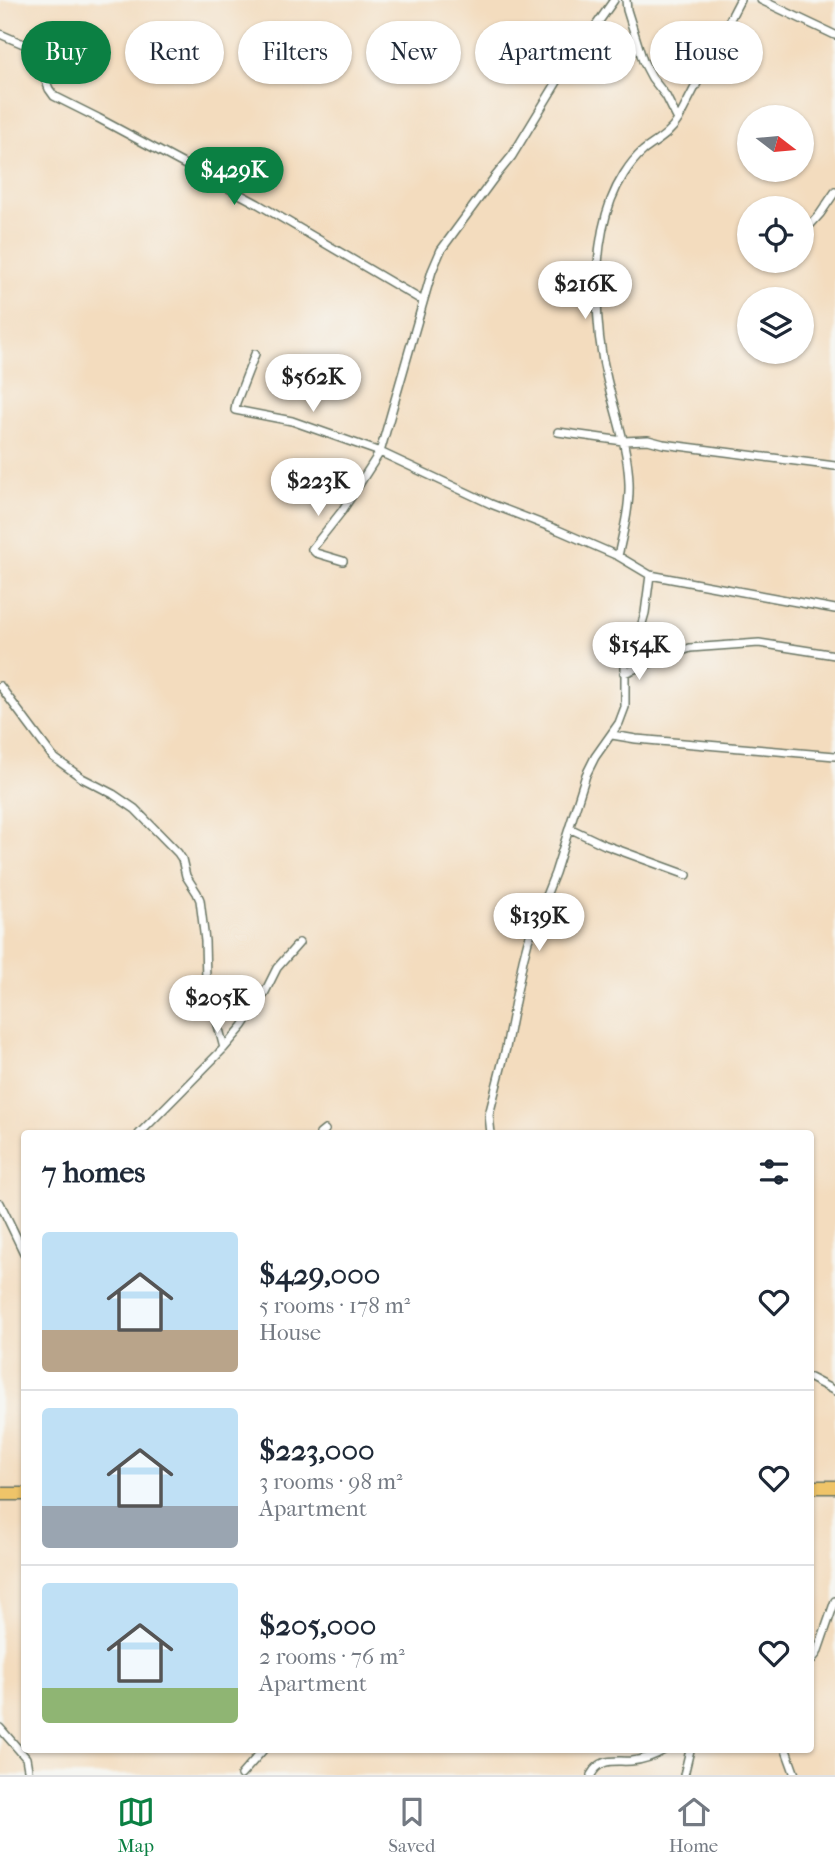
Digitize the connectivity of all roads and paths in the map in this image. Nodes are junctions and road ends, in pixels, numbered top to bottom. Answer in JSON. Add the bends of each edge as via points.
{"nodes":[{"id":1,"x":614,"y":0,"type":"edge"},
{"id":2,"x":626,"y":0,"type":"edge"},
{"id":3,"x":740,"y":0,"type":"edge"},
{"id":4,"x":761,"y":0,"type":"edge"},
{"id":5,"x":0,"y":34,"type":"edge"},
{"id":6,"x":835,"y":35,"type":"edge"},
{"id":7,"x":678,"y":120,"type":"junction"},
{"id":8,"x":835,"y":192,"type":"edge"},
{"id":9,"x":814,"y":221,"type":"edge"},
{"id":10,"x":423,"y":301,"type":"junction"},
{"id":11,"x":255,"y":354,"type":"dead end"},
{"id":12,"x":558,"y":432,"type":"dead end"},
{"id":13,"x":623,"y":441,"type":"junction"},
{"id":14,"x":380,"y":452,"type":"junction"},
{"id":15,"x":835,"y":466,"type":"edge"},
{"id":16,"x":618,"y":556,"type":"junction"},
{"id":17,"x":343,"y":561,"type":"dead end"},
{"id":18,"x":650,"y":575,"type":"junction"},
{"id":19,"x":835,"y":609,"type":"edge"},
{"id":20,"x":835,"y":655,"type":"edge"},
{"id":21,"x":624,"y":673,"type":"junction"},
{"id":22,"x":0,"y":685,"type":"edge"},
{"id":23,"x":612,"y":734,"type":"junction"},
{"id":24,"x":835,"y":756,"type":"edge"},
{"id":25,"x":569,"y":828,"type":"junction"},
{"id":26,"x":687,"y":874,"type":"dead end"},
{"id":27,"x":299,"y":943,"type":"dead end"},
{"id":28,"x":224,"y":1048,"type":"junction"},
{"id":29,"x":150,"y":1130,"type":"edge"},
{"id":30,"x":491,"y":1130,"type":"edge"},
{"id":31,"x":0,"y":1203,"type":"edge"},
{"id":32,"x":21,"y":1230,"type":"edge"},
{"id":33,"x":16,"y":1235,"type":"junction"},
{"id":34,"x":21,"y":1246,"type":"edge"},
{"id":35,"x":814,"y":1380,"type":"edge"},
{"id":36,"x":835,"y":1391,"type":"edge"},
{"id":37,"x":814,"y":1487,"type":"edge"},
{"id":38,"x":835,"y":1487,"type":"edge"},
{"id":39,"x":0,"y":1494,"type":"edge"},
{"id":40,"x":21,"y":1494,"type":"edge"},
{"id":41,"x":835,"y":1601,"type":"edge"},
{"id":42,"x":814,"y":1657,"type":"edge"},
{"id":43,"x":0,"y":1728,"type":"edge"},
{"id":44,"x":21,"y":1752,"type":"edge"},
{"id":45,"x":22,"y":1753,"type":"edge"},
{"id":46,"x":260,"y":1753,"type":"edge"},
{"id":47,"x":659,"y":1753,"type":"edge"},
{"id":48,"x":689,"y":1753,"type":"edge"},
{"id":49,"x":787,"y":1753,"type":"edge"},
{"id":50,"x":29,"y":1775,"type":"edge"},
{"id":51,"x":241,"y":1775,"type":"edge"},
{"id":52,"x":591,"y":1775,"type":"edge"},
{"id":53,"x":684,"y":1775,"type":"edge"},
{"id":54,"x":795,"y":1775,"type":"edge"}],
"edges":[{"from":1,"to":10,"type":"street","via":[[512,156],[442,250]]},
{"from":2,"to":7,"type":"street","via":[[643,61]]},
{"from":3,"to":7,"type":"street"},
{"from":4,"to":6,"type":"street"},
{"from":5,"to":10,"type":"street","via":[[35,53],[54,96],[258,204]]},
{"from":7,"to":13,"type":"street","via":[[633,161],[611,199],[603,227],[596,270],[600,330]]},
{"from":8,"to":9,"type":"street"},
{"from":10,"to":14,"type":"street"},
{"from":11,"to":14,"type":"street","via":[[235,410],[292,421]]},
{"from":12,"to":13,"type":"street"},
{"from":13,"to":15,"type":"street","via":[[648,440]]},
{"from":13,"to":16,"type":"street","via":[[629,484]]},
{"from":14,"to":16,"type":"street"},
{"from":14,"to":17,"type":"street","via":[[342,512],[313,547],[316,553]]},
{"from":16,"to":18,"type":"street"},
{"from":18,"to":19,"type":"street"},
{"from":18,"to":21,"type":"street","via":[[645,613]]},
{"from":20,"to":21,"type":"street","via":[[759,643],[690,648]]},
{"from":21,"to":23,"type":"street","via":[[625,707]]},
{"from":22,"to":28,"type":"street","via":[[53,757],[135,809],[182,859],[200,900],[206,979]]},
{"from":23,"to":24,"type":"street"},
{"from":23,"to":25,"type":"street","via":[[586,775]]},
{"from":25,"to":26,"type":"street"},
{"from":25,"to":30,"type":"street","via":[[523,960],[489,1115]]},
{"from":27,"to":28,"type":"street"},
{"from":28,"to":29,"type":"street"},
{"from":31,"to":33,"type":"street"},
{"from":32,"to":33,"type":"street"},
{"from":33,"to":34,"type":"street"},
{"from":35,"to":36,"type":"street"},
{"from":37,"to":38,"type":"highway"},
{"from":39,"to":40,"type":"highway"},
{"from":41,"to":42,"type":"street"},
{"from":43,"to":44,"type":"street"},
{"from":45,"to":50,"type":"street"},
{"from":46,"to":51,"type":"street"},
{"from":47,"to":52,"type":"street","via":[[632,1761],[613,1760],[598,1765]]},
{"from":48,"to":53,"type":"street"},
{"from":49,"to":54,"type":"street"}]}
